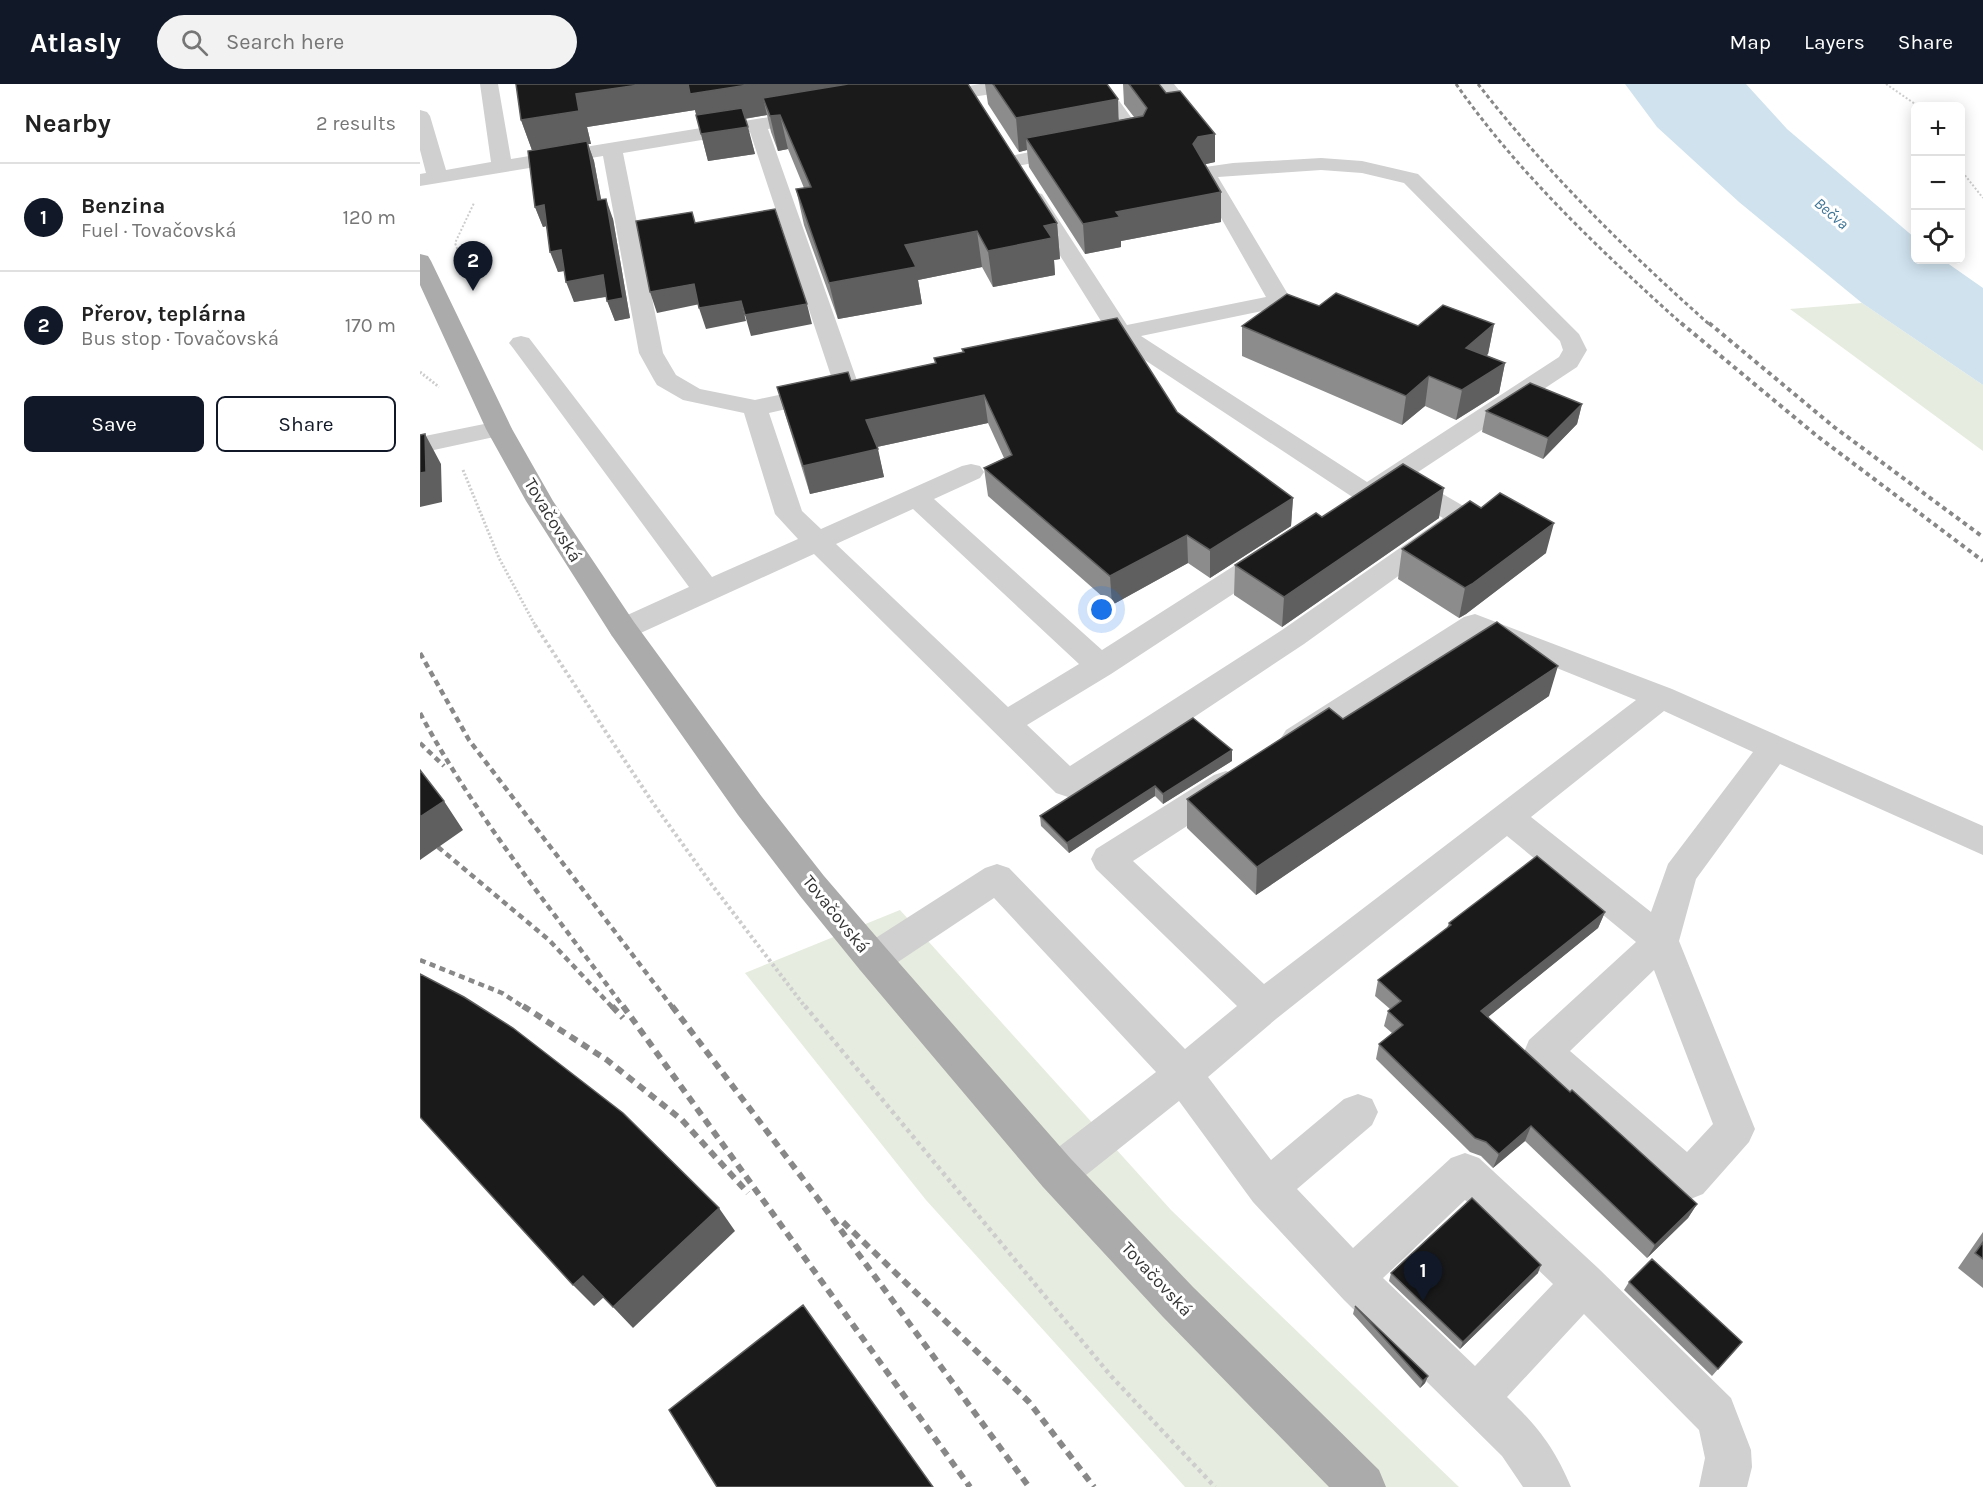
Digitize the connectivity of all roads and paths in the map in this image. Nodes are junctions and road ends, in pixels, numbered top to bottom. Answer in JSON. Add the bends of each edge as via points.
{"nodes":[{"id":1,"x":489,"y":84,"type":"edge"},
{"id":2,"x":1017,"y":84,"type":"edge"},
{"id":3,"x":1097,"y":84,"type":"edge"},
{"id":4,"x":1164,"y":84,"type":"edge"},
{"id":5,"x":1886,"y":84,"type":"edge"},
{"id":6,"x":968,"y":92,"type":"junction"},
{"id":7,"x":910,"y":101,"type":"edge"},
{"id":8,"x":1912,"y":102,"type":"edge"},
{"id":9,"x":981,"y":111,"type":"edge"},
{"id":10,"x":828,"y":114,"type":"edge"},
{"id":11,"x":420,"y":116,"type":"edge"},
{"id":12,"x":757,"y":125,"type":"junction"},
{"id":13,"x":999,"y":141,"type":"edge"},
{"id":14,"x":612,"y":148,"type":"junction"},
{"id":15,"x":1221,"y":154,"type":"junction"},
{"id":16,"x":1012,"y":161,"type":"junction"},
{"id":17,"x":502,"y":165,"type":"junction"},
{"id":18,"x":1965,"y":176,"type":"edge"},
{"id":19,"x":429,"y":179,"type":"edge"},
{"id":20,"x":1983,"y":198,"type":"edge"},
{"id":21,"x":420,"y":261,"type":"edge"},
{"id":22,"x":1280,"y":301,"type":"junction"},
{"id":23,"x":1318,"y":318,"type":"edge"},
{"id":24,"x":1120,"y":333,"type":"junction"},
{"id":25,"x":521,"y":343,"type":"dead end"},
{"id":26,"x":1063,"y":345,"type":"edge"},
{"id":27,"x":420,"y":372,"type":"edge"},
{"id":28,"x":755,"y":408,"type":"junction"},
{"id":29,"x":499,"y":429,"type":"junction"},
{"id":30,"x":450,"y":439,"type":"junction"},
{"id":31,"x":420,"y":445,"type":"edge"},
{"id":32,"x":971,"y":472,"type":"dead end"},
{"id":33,"x":1393,"y":477,"type":"junction"},
{"id":34,"x":916,"y":497,"type":"junction"},
{"id":35,"x":819,"y":541,"type":"junction"},
{"id":36,"x":1288,"y":545,"type":"edge"},
{"id":37,"x":708,"y":592,"type":"junction"},
{"id":38,"x":623,"y":629,"type":"junction"},
{"id":39,"x":1100,"y":666,"type":"junction"},
{"id":40,"x":1661,"y":697,"type":"junction"},
{"id":41,"x":1006,"y":723,"type":"junction"},
{"id":42,"x":1774,"y":748,"type":"junction"},
{"id":43,"x":1508,"y":818,"type":"junction"},
{"id":44,"x":1983,"y":841,"type":"edge"},
{"id":45,"x":1661,"y":941,"type":"junction"},
{"id":46,"x":873,"y":959,"type":"junction"},
{"id":47,"x":1263,"y":1007,"type":"junction"},
{"id":48,"x":1183,"y":1074,"type":"junction"},
{"id":49,"x":1358,"y":1112,"type":"dead end"},
{"id":50,"x":1057,"y":1173,"type":"junction"},
{"id":51,"x":1268,"y":1188,"type":"junction"},
{"id":52,"x":1353,"y":1278,"type":"junction"},
{"id":53,"x":1583,"y":1283,"type":"junction"},
{"id":54,"x":1476,"y":1398,"type":"junction"},
{"id":55,"x":1215,"y":1487,"type":"edge"},
{"id":56,"x":1362,"y":1487,"type":"edge"},
{"id":57,"x":1546,"y":1487,"type":"edge"},
{"id":58,"x":1723,"y":1487,"type":"edge"}],
"edges":[{"from":1,"to":17,"type":"lane"},
{"from":2,"to":6,"type":"lane"},
{"from":3,"to":16,"type":"lane","via":[[1136,138]]},
{"from":4,"to":15,"type":"lane"},
{"from":5,"to":8,"type":"path"},
{"from":6,"to":7,"type":"lane"},
{"from":6,"to":9,"type":"lane"},
{"from":10,"to":12,"type":"lane"},
{"from":11,"to":19,"type":"lane"},
{"from":12,"to":14,"type":"lane"},
{"from":12,"to":28,"type":"lane","via":[[860,386]]},
{"from":13,"to":16,"type":"lane"},
{"from":14,"to":17,"type":"lane"},
{"from":14,"to":28,"type":"lane","via":[[651,353],[666,380],[692,395]]},
{"from":15,"to":22,"type":"lane","via":[[1205,172]]},
{"from":15,"to":33,"type":"lane","via":[[1362,167],[1411,178],[1570,339],[1575,350],[1568,362]]},
{"from":16,"to":24,"type":"lane"},
{"from":17,"to":19,"type":"lane"},
{"from":18,"to":20,"type":"path"},
{"from":21,"to":29,"type":"main road","name":"Tovačovská"},
{"from":22,"to":23,"type":"lane"},
{"from":22,"to":24,"type":"lane"},
{"from":24,"to":26,"type":"lane"},
{"from":24,"to":33,"type":"lane","via":[[1357,500]]},
{"from":25,"to":37,"type":"lane"},
{"from":27,"to":30,"type":"path","via":[[446,397]]},
{"from":28,"to":35,"type":"lane","via":[[789,514]]},
{"from":29,"to":30,"type":"lane"},
{"from":29,"to":38,"type":"main road","name":"Tovačovská","via":[[577,561]]},
{"from":30,"to":31,"type":"lane"},
{"from":30,"to":55,"type":"path","via":[[499,558],[531,620],[660,813],[821,1027],[1110,1376]]},
{"from":32,"to":34,"type":"lane"},
{"from":33,"to":41,"type":"lane","via":[[1462,517],[1293,637],[1068,784]]},
{"from":34,"to":35,"type":"lane"},
{"from":34,"to":39,"type":"lane"},
{"from":35,"to":37,"type":"lane"},
{"from":35,"to":41,"type":"lane"},
{"from":36,"to":39,"type":"lane"},
{"from":37,"to":38,"type":"lane"},
{"from":38,"to":46,"type":"main road","name":"Tovačovská","via":[[750,806]]},
{"from":39,"to":41,"type":"lane"},
{"from":40,"to":42,"type":"lane"},
{"from":40,"to":43,"type":"lane"},
{"from":40,"to":47,"type":"lane","via":[[1475,624],[1257,764],[1101,852]]},
{"from":42,"to":44,"type":"lane"},
{"from":42,"to":45,"type":"lane","via":[[1680,874]]},
{"from":43,"to":45,"type":"lane"},
{"from":43,"to":47,"type":"lane"},
{"from":45,"to":45,"type":"lane","via":[[1735,1129],[1688,1180],[1543,1052]]},
{"from":46,"to":48,"type":"lane","via":[[997,878]]},
{"from":46,"to":50,"type":"main road","name":"Tovačovská"},
{"from":47,"to":48,"type":"lane"},
{"from":48,"to":50,"type":"lane"},
{"from":48,"to":51,"type":"lane"},
{"from":49,"to":51,"type":"lane"},
{"from":50,"to":56,"type":"main road","name":"Tovačovská","via":[[1178,1302]]},
{"from":51,"to":52,"type":"lane"},
{"from":52,"to":53,"type":"lane","via":[[1465,1172]]},
{"from":52,"to":54,"type":"lane"},
{"from":53,"to":54,"type":"lane"},
{"from":53,"to":58,"type":"lane","via":[[1715,1414],[1726,1438],[1730,1470]]},
{"from":54,"to":57,"type":"lane","via":[[1518,1440],[1539,1469]]}]}
